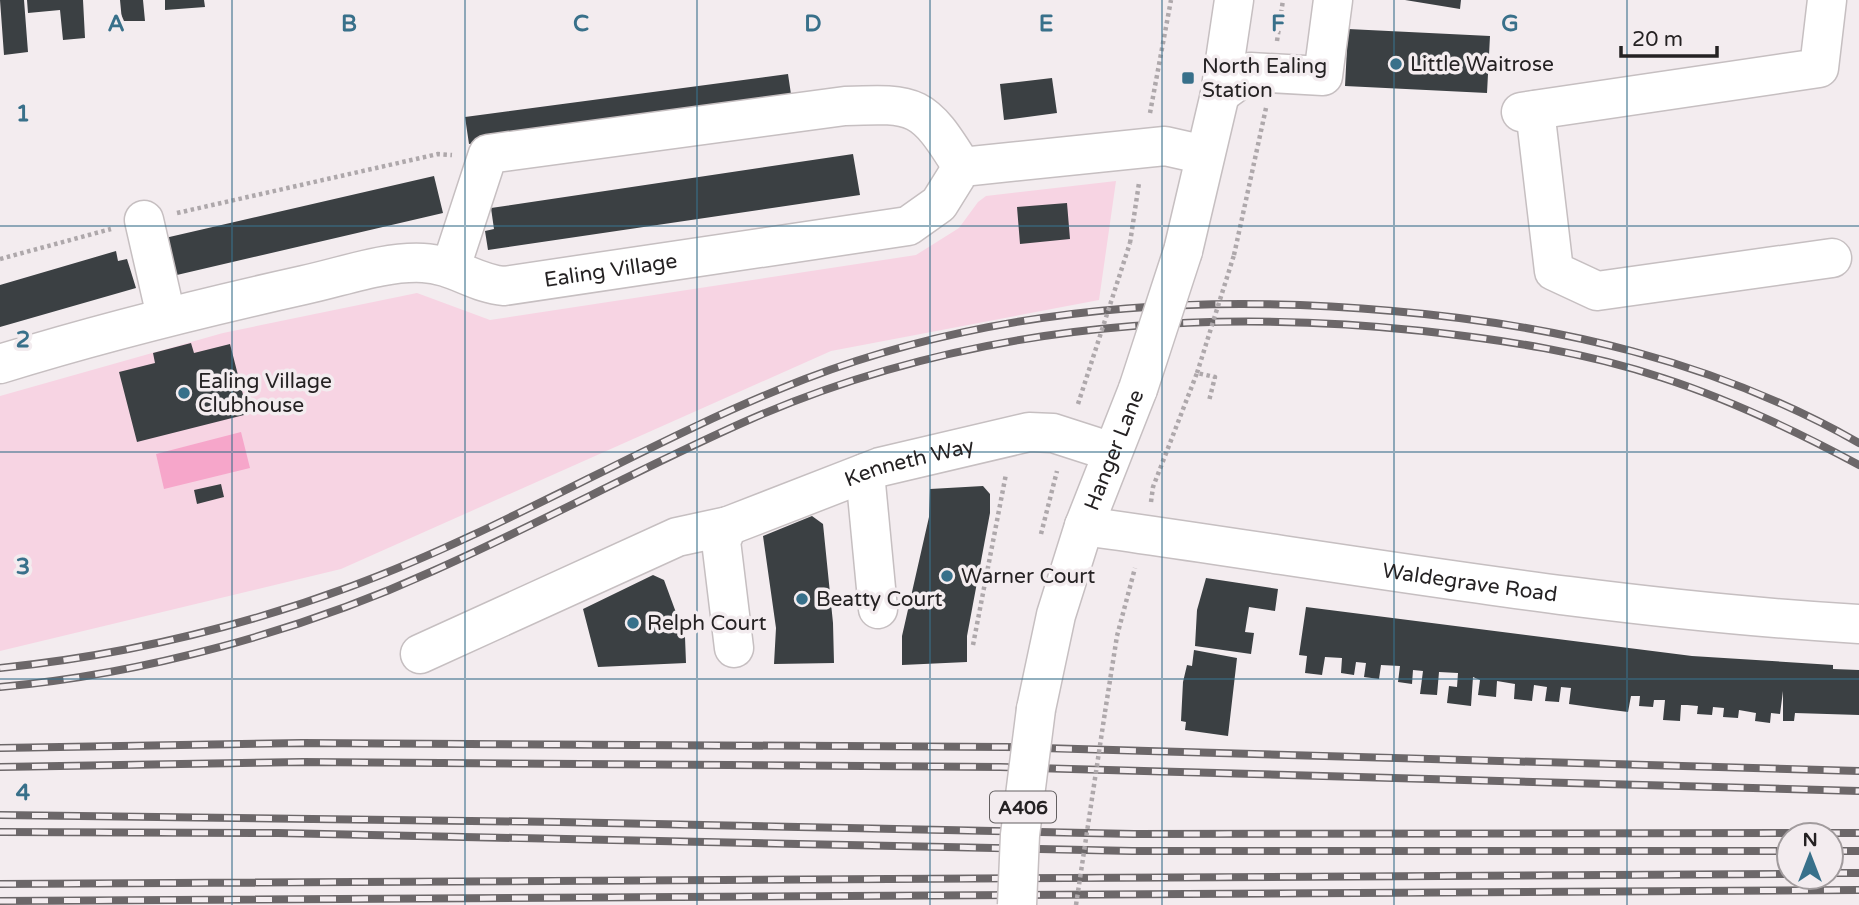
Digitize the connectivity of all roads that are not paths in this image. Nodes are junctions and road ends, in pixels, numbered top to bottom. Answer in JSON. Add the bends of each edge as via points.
{"nodes":[{"id":1,"x":1234,"y":0,"type":"edge"},
{"id":2,"x":1333,"y":0,"type":"edge"},
{"id":3,"x":1828,"y":0,"type":"edge"},
{"id":4,"x":1220,"y":94,"type":"junction"},
{"id":5,"x":1205,"y":155,"type":"junction"},
{"id":6,"x":962,"y":167,"type":"junction"},
{"id":7,"x":144,"y":220,"type":"road end"},
{"id":8,"x":1832,"y":258,"type":"dead end"},
{"id":9,"x":452,"y":267,"type":"junction"},
{"id":10,"x":166,"y":316,"type":"junction"},
{"id":11,"x":0,"y":364,"type":"edge"},
{"id":12,"x":1112,"y":452,"type":"junction"},
{"id":13,"x":865,"y":473,"type":"junction"},
{"id":14,"x":1084,"y":526,"type":"junction"},
{"id":15,"x":725,"y":533,"type":"junction"},
{"id":16,"x":878,"y":609,"type":"dead end"},
{"id":17,"x":1859,"y":624,"type":"edge"},
{"id":18,"x":734,"y":648,"type":"dead end"},
{"id":19,"x":420,"y":654,"type":"dead end"},
{"id":20,"x":1017,"y":905,"type":"edge"}],
"edges":[{"from":1,"to":4,"type":"main road","name":"Hanger Lane","number":"A406"},
{"from":2,"to":4,"type":"main road","via":[[1323,76],[1250,72]]},
{"from":3,"to":8,"type":"main road","via":[[1819,68],[1528,111],[1554,271],[1597,291]]},
{"from":4,"to":5,"type":"main road","name":"Hanger Lane","number":"A406"},
{"from":5,"to":6,"type":"main road","via":[[1165,146]]},
{"from":5,"to":12,"type":"main road","name":"Hanger Lane","number":"A406","bridge":true,"via":[[1183,251],[1138,389]]},
{"from":6,"to":9,"type":"main road","name":"Ealing Village","via":[[939,204],[908,226],[888,230],[504,286]]},
{"from":6,"to":9,"type":"main road","via":[[925,117],[895,104],[488,154]]},
{"from":7,"to":10,"type":"main road"},
{"from":9,"to":10,"type":"main road","name":"Ealing Village","via":[[390,265]]},
{"from":10,"to":11,"type":"main road","name":"Ealing Village"},
{"from":12,"to":13,"type":"main road","name":"Kenneth Way","via":[[1053,433],[1013,436]]},
{"from":12,"to":14,"type":"main road","name":"Hanger Lane","number":"A406"},
{"from":13,"to":15,"type":"main road","name":"Kenneth Way"},
{"from":13,"to":16,"type":"main road"},
{"from":14,"to":17,"type":"main road","name":"Waldegrave Road","via":[[1470,583],[1764,618]]},
{"from":14,"to":20,"type":"main road","name":"Hanger Lane","number":"A406","bridge":true,"via":[[1056,615],[1036,709],[1020,835]]},
{"from":15,"to":18,"type":"main road"},
{"from":15,"to":19,"type":"main road","name":"Kenneth Way","via":[[677,537]]}]}
